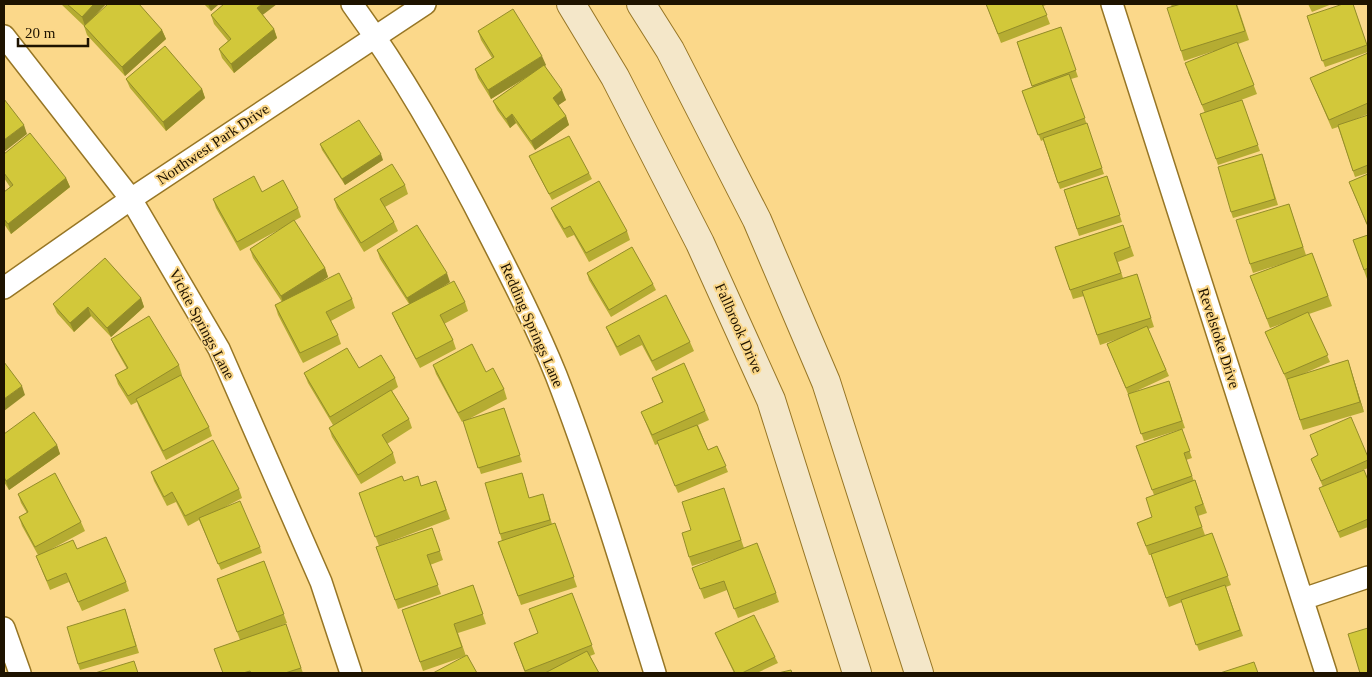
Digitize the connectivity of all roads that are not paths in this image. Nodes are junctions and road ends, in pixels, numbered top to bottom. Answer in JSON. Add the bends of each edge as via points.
{"nodes":[{"id":1,"x":352,"y":4,"type":"edge"},
{"id":2,"x":425,"y":4,"type":"edge"},
{"id":3,"x":571,"y":4,"type":"edge"},
{"id":4,"x":641,"y":4,"type":"edge"},
{"id":5,"x":1112,"y":4,"type":"edge"},
{"id":6,"x":4,"y":36,"type":"edge"},
{"id":7,"x":375,"y":36,"type":"junction"},
{"id":8,"x":131,"y":199,"type":"junction"},
{"id":9,"x":4,"y":288,"type":"edge"},
{"id":10,"x":1368,"y":577,"type":"edge"},
{"id":11,"x":1303,"y":599,"type":"junction"},
{"id":12,"x":4,"y":628,"type":"edge"},
{"id":13,"x":20,"y":673,"type":"edge"},
{"id":14,"x":352,"y":673,"type":"edge"},
{"id":15,"x":655,"y":673,"type":"edge"},
{"id":16,"x":857,"y":673,"type":"edge"},
{"id":17,"x":919,"y":673,"type":"edge"},
{"id":18,"x":1326,"y":673,"type":"edge"}],
"edges":[{"from":1,"to":7,"type":"street","name":"Redding Springs Lane"},
{"from":2,"to":7,"type":"street","name":"Northwest Park Drive"},
{"from":3,"to":16,"type":"main road","name":"Fallbrook Drive","via":[[615,77],[700,243],[771,400]]},
{"from":4,"to":17,"type":"main road","via":[[670,50],[757,220],[826,382]]},
{"from":5,"to":11,"type":"street","name":"Revelstoke Drive"},
{"from":6,"to":8,"type":"street","name":"Vickie Springs Lane"},
{"from":7,"to":8,"type":"street","name":"Northwest Park Drive"},
{"from":7,"to":15,"type":"street","name":"Redding Springs Lane","via":[[465,187],[555,373],[584,451]]},
{"from":8,"to":9,"type":"street","name":"Northwest Park Drive"},
{"from":8,"to":14,"type":"street","name":"Vickie Springs Lane","via":[[219,349],[321,582]]},
{"from":10,"to":11,"type":"street"},
{"from":11,"to":18,"type":"street","name":"Revelstoke Drive"},
{"from":12,"to":13,"type":"street"}]}
